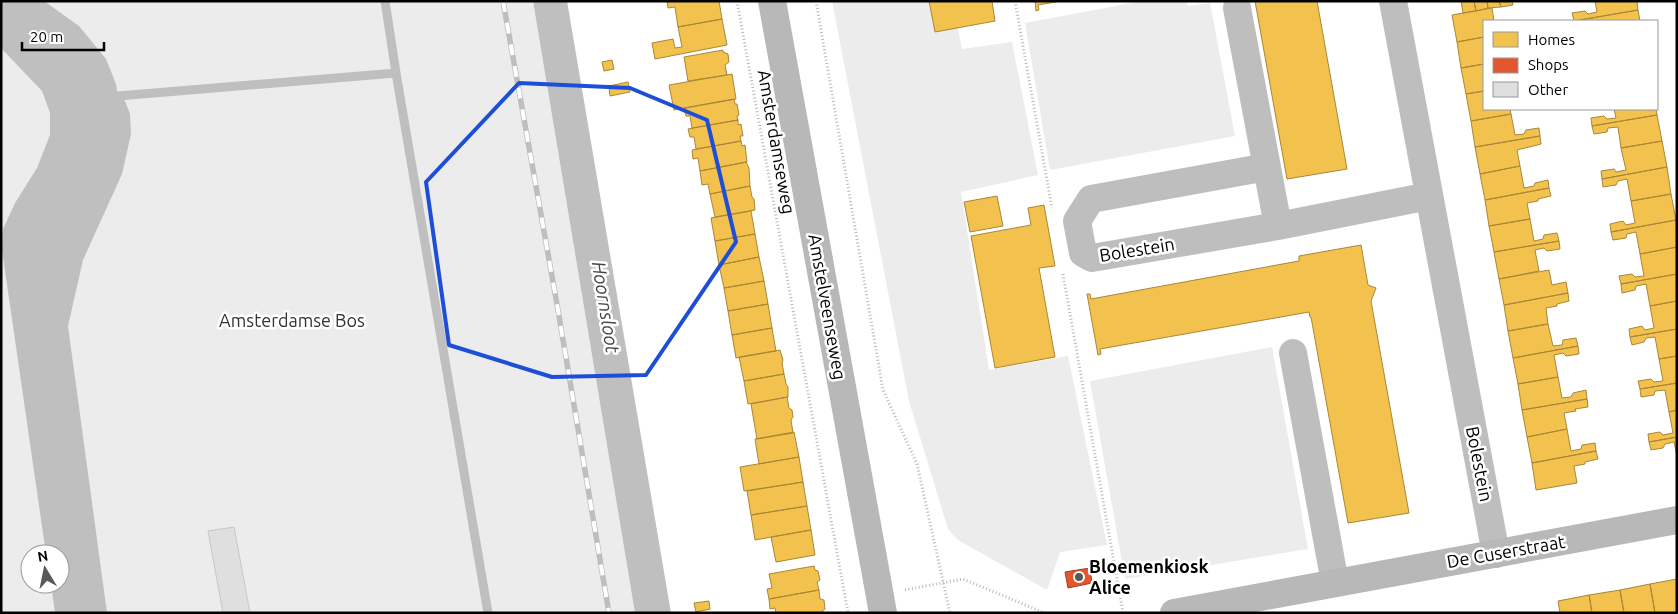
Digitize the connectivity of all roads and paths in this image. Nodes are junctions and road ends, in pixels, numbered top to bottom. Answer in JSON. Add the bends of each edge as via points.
{"nodes":[{"id":1,"x":737,"y":1,"type":"edge"},
{"id":2,"x":772,"y":1,"type":"edge"},
{"id":3,"x":816,"y":1,"type":"edge"},
{"id":4,"x":1014,"y":1,"type":"edge"},
{"id":5,"x":1393,"y":1,"type":"edge"},
{"id":6,"x":1237,"y":8,"type":"dead end"},
{"id":7,"x":1267,"y":167,"type":"junction"},
{"id":8,"x":1429,"y":196,"type":"junction"},
{"id":9,"x":1066,"y":224,"type":"junction"},
{"id":10,"x":1278,"y":226,"type":"junction"},
{"id":11,"x":1062,"y":268,"type":"dead end"},
{"id":12,"x":1293,"y":353,"type":"dead end"},
{"id":13,"x":1677,"y":520,"type":"edge"},
{"id":14,"x":1496,"y":554,"type":"junction"},
{"id":15,"x":944,"y":583,"type":"junction"},
{"id":16,"x":1335,"y":583,"type":"junction"},
{"id":17,"x":846,"y":602,"type":"junction"},
{"id":18,"x":881,"y":604,"type":"edge"},
{"id":19,"x":1212,"y":609,"type":"edge"},
{"id":20,"x":848,"y":613,"type":"edge"},
{"id":21,"x":950,"y":613,"type":"edge"},
{"id":22,"x":1045,"y":613,"type":"edge"},
{"id":23,"x":1123,"y":613,"type":"edge"},
{"id":24,"x":1174,"y":613,"type":"edge"}],
"edges":[{"from":1,"to":17,"type":"path","name":"Amsterdamseweg"},
{"from":2,"to":18,"type":"main road","name":"Amstelveenseweg"},
{"from":3,"to":15,"type":"path","via":[[883,390],[917,464]]},
{"from":4,"to":9,"type":"path"},
{"from":5,"to":8,"type":"street","name":"Bolestein"},
{"from":6,"to":7,"type":"street"},
{"from":7,"to":9,"type":"street","via":[[1091,199]]},
{"from":7,"to":10,"type":"street"},
{"from":8,"to":10,"type":"street","name":"Bolestein"},
{"from":8,"to":14,"type":"street","name":"Bolestein"},
{"from":9,"to":10,"type":"street","name":"Bolestein","via":[[1083,253],[1092,258]]},
{"from":11,"to":23,"type":"path"},
{"from":12,"to":16,"type":"street"},
{"from":13,"to":14,"type":"main road","name":"De Cuserstraat"},
{"from":14,"to":16,"type":"main road","name":"De Cuserstraat"},
{"from":15,"to":18,"type":"path"},
{"from":15,"to":21,"type":"path"},
{"from":15,"to":22,"type":"path","via":[[962,579]]},
{"from":16,"to":19,"type":"main road","name":"De Cuserstraat"},
{"from":17,"to":18,"type":"path"},
{"from":17,"to":20,"type":"path","name":"Amsterdamseweg"},
{"from":19,"to":24,"type":"main road","name":"De Cuserstraat"}]}
